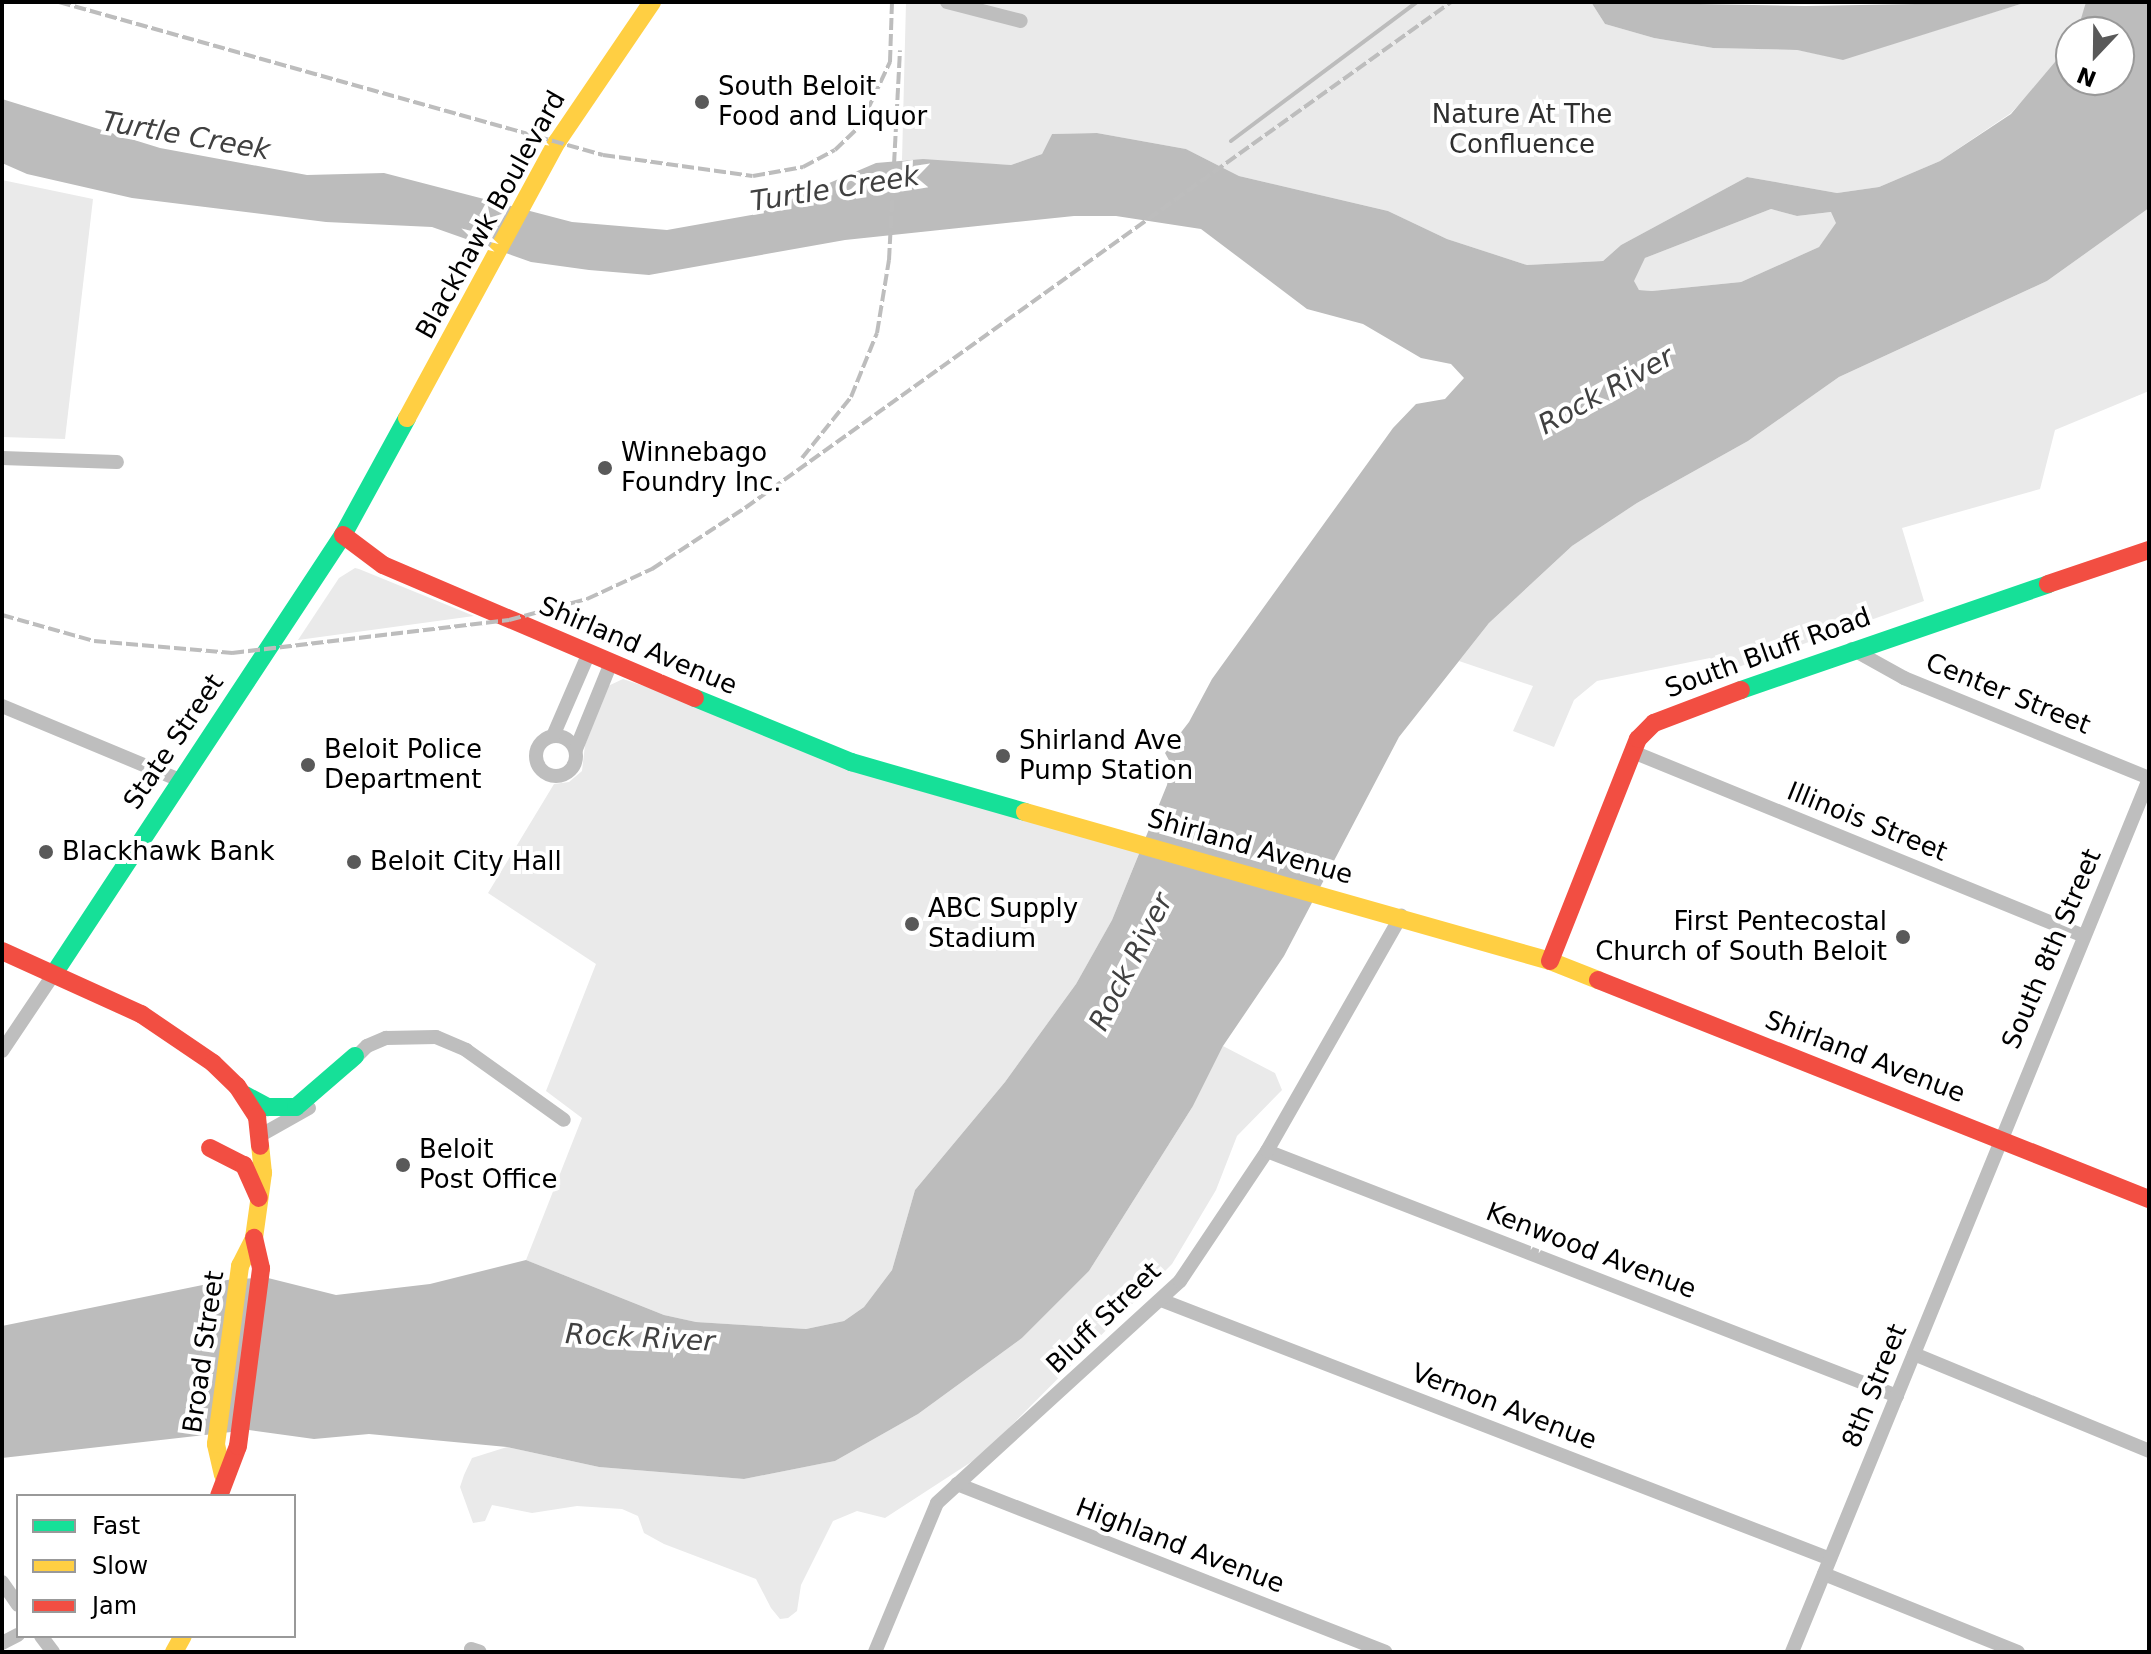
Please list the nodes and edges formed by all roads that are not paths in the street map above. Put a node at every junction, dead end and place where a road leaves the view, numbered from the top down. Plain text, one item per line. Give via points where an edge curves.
1 (652, 2) edge
2 (947, 2) edge
3 (1021, 21) dead end
4 (2, 458) edge
5 (387, 459) joint
6 (117, 462) dead end
7 (343, 535) junction
8 (2149, 550) edge
9 (1852, 649) junction
10 (589, 653) junction
11 (611, 663) junction
12 (2, 706) edge
13 (553, 736) junction
14 (576, 749) junction
15 (1633, 752) junction
16 (2149, 779) edge
17 (180, 780) junction
18 (1401, 916) junction
19 (2083, 936) junction
20 (2, 951) edge
21 (1550, 961) junction
22 (55, 972) junction
23 (2, 1051) edge
24 (361, 1051) junction
25 (243, 1093) junction
26 (564, 1120) dead end
27 (261, 1135) junction
28 (2000, 1138) junction
29 (210, 1148) dead end
30 (1267, 1151) junction
31 (2149, 1199) edge
32 (260, 1201) junction
33 (254, 1238) junction
34 (1161, 1300) junction
35 (1914, 1354) junction
36 (1897, 1396) junction
37 (2149, 1451) edge
38 (223, 1475) junction
39 (957, 1484) junction
40 (219, 1494) edge
41 (1830, 1559) junction
42 (1824, 1574) junction
43 (2, 1582) edge
44 (16, 1602) edge
45 (875, 1652) edge
46 (1385, 1652) edge
47 (1792, 1652) edge
48 (2018, 1652) edge

1 - 5 street, Blackhawk Boulevard via 577,109
2 - 3 street
4 - 6 street
5 - 7 street, State Street
7 - 10 street, Shirland Avenue via 383,565
7 - 17 street, State Street
8 - 9 street, South Bluff Road
9 - 15 street, South Bluff Road via 1654,723
9 - 16 street, Center Street via 1904,678
10 - 11 street, Shirland Avenue
10 - 13 street
11 - 14 street
11 - 18 street, Shirland Avenue via 856,764
12 - 17 street
13 - 14 street via 567,739
13 - 14 street via 541,742 536,754 548,775 561,776 572,769
15 - 19 street, Illinois Street
15 - 21 street, South Bluff Road
16 - 19 street, South 8th Street
17 - 22 street, State Street
18 - 21 street, Shirland Avenue
18 - 30 street, Bluff Street
19 - 28 street, South 8th Street
20 - 22 street, Broad Street
21 - 28 street, Shirland Avenue
22 - 23 street, State Street
22 - 25 street, Broad Street via 141,1014 213,1063
24 - 25 street via 296,1107 268,1107
24 - 26 street via 416,1034 436,1037 466,1050
24 - 27 street via 302,1114
25 - 27 street, Broad Street
27 - 32 street, Broad Street
28 - 31 street, Shirland Avenue
28 - 35 street, 8th Street
29 - 32 street via 244,1165
30 - 34 street, Bluff Street via 1180,1281
30 - 36 street, Kenwood Avenue
32 - 33 street, Broad Street
33 - 38 street, Broad Street via 240,1266 216,1444
33 - 38 street, Broad Street via 261,1268 238,1446
34 - 39 street, Bluff Street
34 - 41 street, Vernon Avenue
35 - 36 street, 8th Street
35 - 37 street
36 - 41 street, 8th Street
38 - 40 street
39 - 45 street, Bluff Street via 933,1511
39 - 46 street, Highland Avenue
41 - 42 street, 8th Street
42 - 47 street, 8th Street
42 - 48 street
43 - 44 street

